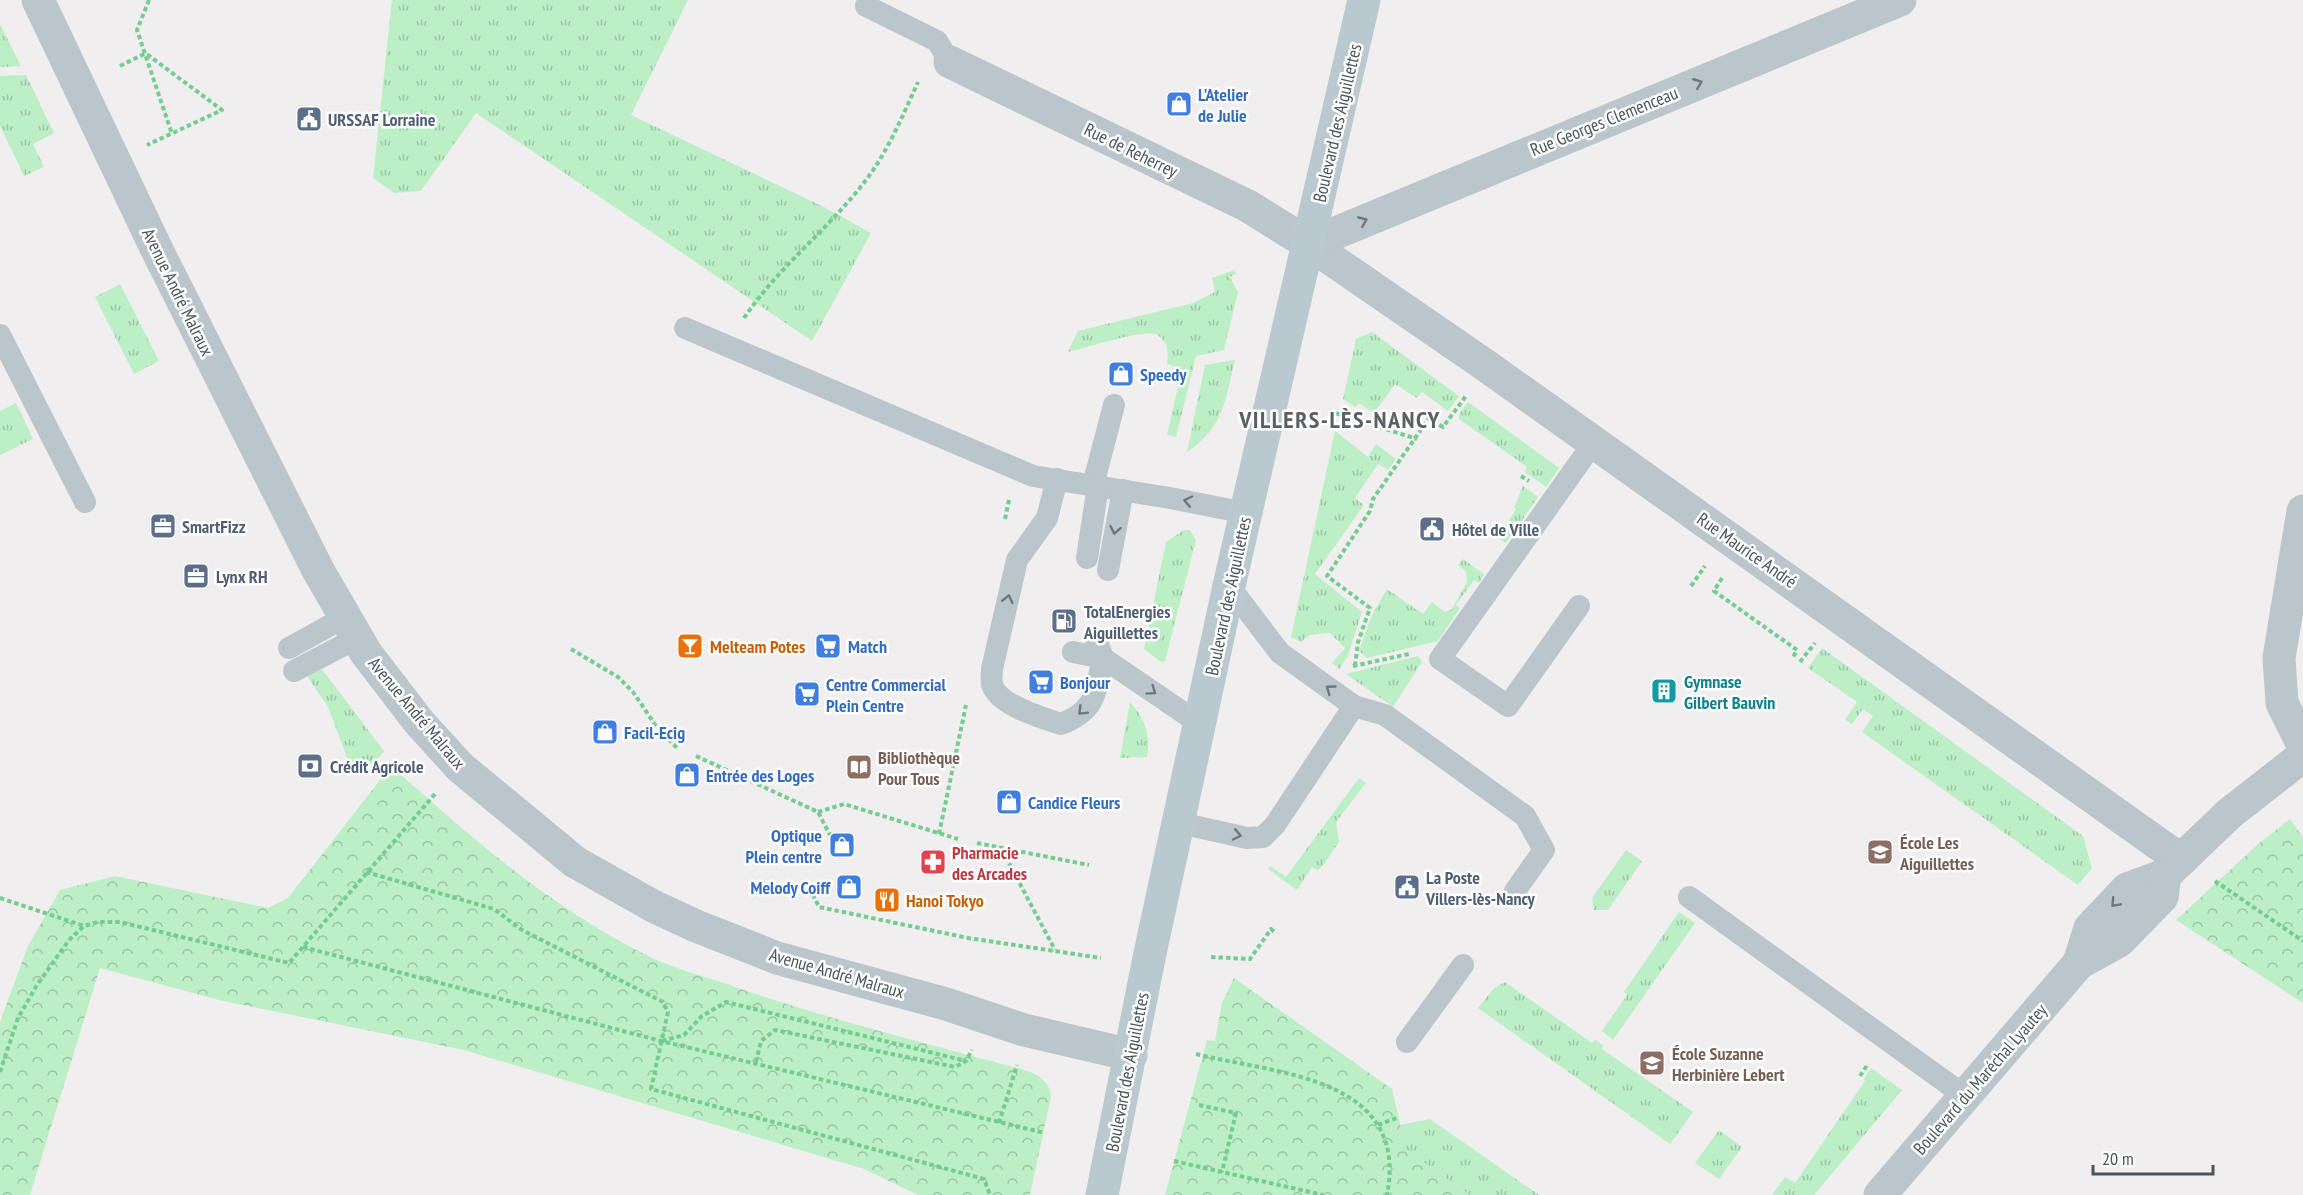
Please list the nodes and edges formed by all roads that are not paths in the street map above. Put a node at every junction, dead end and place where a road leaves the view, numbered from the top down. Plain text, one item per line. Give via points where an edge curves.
1 (38, 0) edge
2 (1364, 0) edge
3 (1900, 0) edge
4 (866, 6) dead end
5 (950, 62) joint
6 (1309, 244) junction
7 (685, 328) dead end
8 (0, 335) edge
9 (1114, 405) dead end
10 (1594, 442) junction
11 (1057, 479) junction
12 (1096, 485) junction
13 (1123, 490) junction
14 (85, 502) dead end
15 (2303, 511) edge
16 (1246, 513) junction
17 (1087, 558) dead end
18 (1108, 570) dead end
19 (1230, 586) junction
20 (1579, 606) dead end
21 (351, 628) junction
22 (289, 648) dead end
23 (1099, 649) junction
24 (1073, 652) dead end
25 (294, 671) dead end
26 (1354, 706) junction
27 (1200, 724) junction
28 (2303, 745) edge
29 (2303, 756) edge
30 (1180, 823) junction
31 (2184, 870) junction
32 (1515, 891) dead end
33 (1689, 897) dead end
34 (1462, 965) dead end
35 (1407, 1042) dead end
36 (1131, 1055) junction
37 (1965, 1096) junction
38 (1102, 1195) edge
39 (1880, 1195) edge

1 - 21 street, Avenue André Malraux via 233,403
2 - 6 main road, Boulevard des Aiguillettes
6 -> 3 street, Rue Georges Clemenceau
4 - 5 lane via 937,41
5 - 6 street, Rue de Reherrey via 1248,206
6 - 10 street, Rue Maurice André
6 - 16 main road, Boulevard des Aiguillettes
7 - 11 lane via 1033,476
8 - 14 lane
9 - 12 lane
10 - 20 lane via 1440,659 1508,705
10 - 31 street, Rue Maurice André
11 - 12 lane
23 -> 11 lane via 1094,698 1080,716 1061,724 1021,710 992,685 992,669 1017,560 1047,518
12 - 13 lane
12 - 17 lane
16 -> 13 lane
13 -> 18 lane
15 - 28 street via 2279,666 2282,703
16 - 19 main road, Boulevard des Aiguillettes
26 -> 19 lane via 1280,653
19 - 27 main road, Boulevard des Aiguillettes
21 - 22 lane
21 - 25 lane
21 - 36 street, Avenue André Malraux via 419,722 460,767 575,862 653,906 777,958 946,1004 1024,1030
23 - 24 lane
23 -> 27 lane
30 -> 26 lane via 1247,838 1263,837 1275,825
26 - 32 lane via 1385,715 1525,816 1544,850
27 - 30 main road, Boulevard des Aiguillettes
29 - 31 street, Boulevard du Maréchal Lyautey via 2230,813
30 - 36 main road, Boulevard des Aiguillettes
31 - 37 street, Boulevard du Maréchal Lyautey via 2119,941 2079,963
33 - 37 lane
34 - 35 lane
36 - 38 main road, Boulevard des Aiguillettes
37 - 39 street, Boulevard du Maréchal Lyautey

